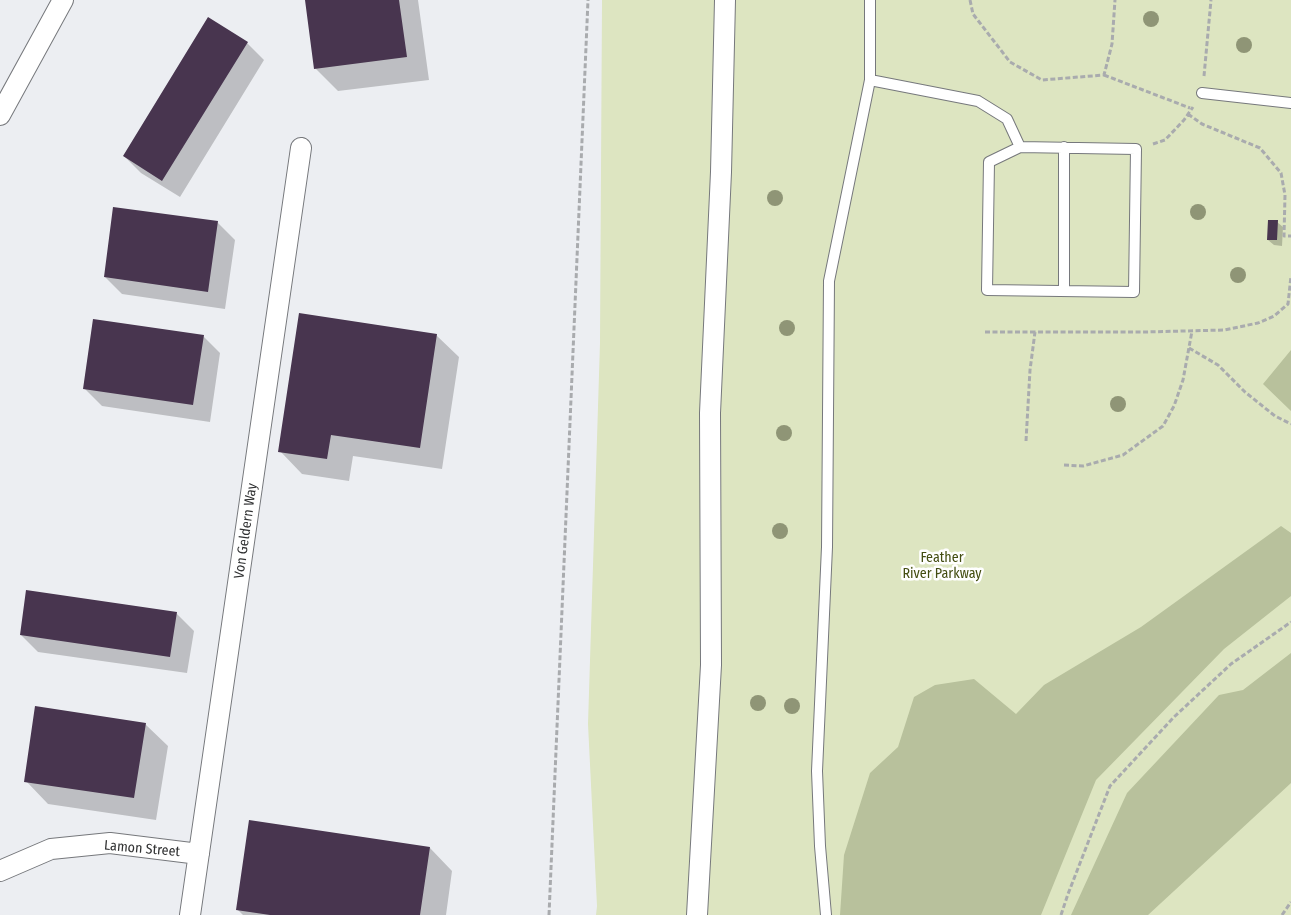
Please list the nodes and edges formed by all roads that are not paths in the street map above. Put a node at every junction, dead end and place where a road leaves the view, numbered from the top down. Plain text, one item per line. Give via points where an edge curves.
1 (63, 0) edge
2 (725, 0) edge
3 (870, 0) edge
4 (870, 80) junction
5 (1202, 93) road end
6 (1291, 103) edge
7 (0, 116) edge
8 (1020, 147) junction
9 (302, 148) dead end
10 (1064, 148) junction
11 (1064, 291) junction
12 (199, 854) junction
13 (0, 871) edge
14 (190, 915) edge
15 (697, 915) edge
16 (826, 915) edge

1 - 7 street
2 - 15 street via 710,413 711,665
3 - 4 lane
4 - 8 lane via 978,101 1007,119
4 - 16 lane via 829,281 827,547 817,771
5 - 6 lane
8 - 10 lane
8 - 11 lane via 989,162 987,290
9 - 12 street, Von Geldern Way
10 - 11 lane
10 - 11 lane via 1136,149 1134,292
12 - 13 street, Lamon Street via 110,843 51,848
12 - 14 street, Von Geldern Way

